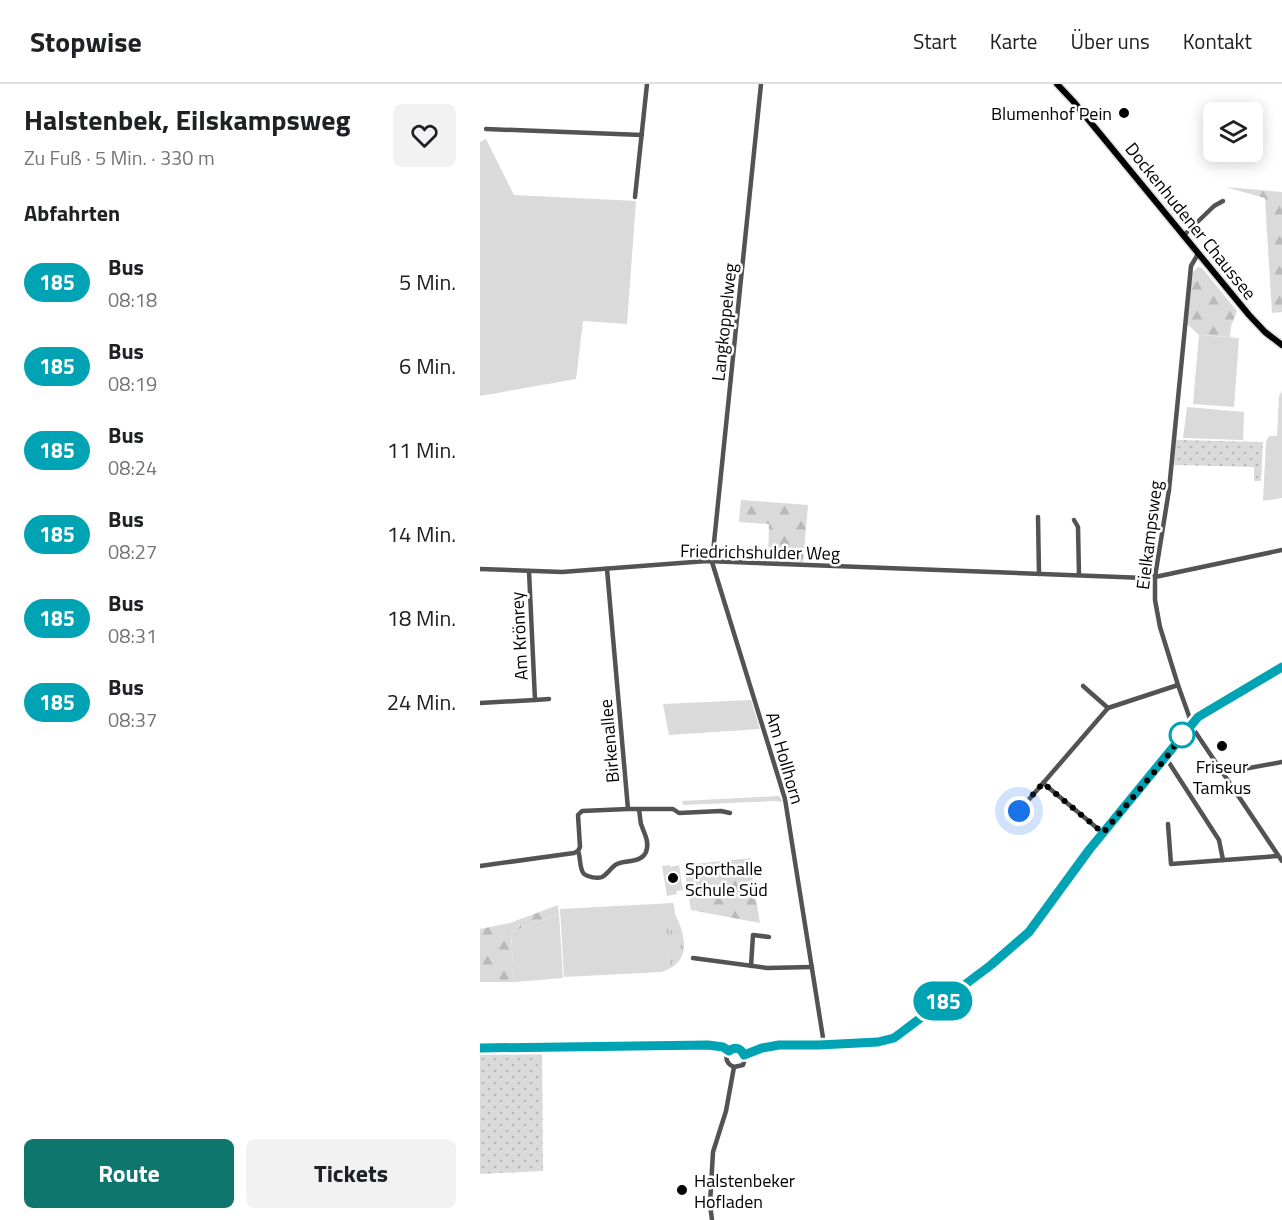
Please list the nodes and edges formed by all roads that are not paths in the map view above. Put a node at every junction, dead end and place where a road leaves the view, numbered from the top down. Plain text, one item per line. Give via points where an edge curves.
1 (648, 84) edge
2 (761, 84) edge
3 (1057, 84) edge
4 (486, 129) dead end
5 (642, 135) junction
6 (635, 197) dead end
7 (1223, 201) dead end
8 (1183, 236) junction
9 (1198, 254) junction
10 (1282, 345) edge
11 (1038, 517) dead end
12 (1074, 520) dead end
13 (1282, 550) edge
14 (712, 562) junction
15 (607, 568) junction
16 (480, 569) edge
17 (529, 571) junction
18 (1039, 574) junction
19 (1079, 575) junction
20 (1155, 577) junction
21 (1282, 668) edge
22 (1178, 685) junction
23 (1083, 686) dead end
24 (549, 699) dead end
25 (535, 700) junction
26 (480, 704) edge
27 (1108, 708) junction
28 (1191, 723) junction
29 (1166, 758) junction
30 (1282, 762) edge
31 (1222, 773) junction
32 (1043, 783) junction
33 (628, 809) junction
34 (639, 810) junction
35 (1019, 811) dead end
36 (730, 813) dead end
37 (1167, 824) dead end
38 (1103, 833) junction
39 (579, 851) junction
40 (1278, 856) junction
41 (1223, 860) junction
42 (1282, 861) edge
43 (480, 867) edge
44 (769, 937) dead end
45 (693, 958) dead end
46 (751, 966) junction
47 (812, 967) junction
48 (824, 1044) junction
49 (480, 1048) edge
50 (729, 1051) junction
51 (744, 1055) junction
52 (734, 1067) junction
53 (712, 1220) edge

1 - 5 street
2 - 14 street, Langkoppelweg
3 - 8 main road, Dockenhudener Chaussee
4 - 5 street
5 - 6 street
7 - 8 street
8 - 9 main road, Dockenhudener Chaussee
9 - 10 main road, Dockenhudener Chaussee via 1257,324
9 - 20 street, Eielkampsweg via 1191,266 1169,490
11 - 18 street
12 - 19 street via 1078,527
13 - 20 street, Friedrichshulder Weg
14 - 15 street, Friedrichshulder Weg
14 - 18 street, Friedrichshulder Weg
14 - 47 street, Am Hollhorn via 785,799
15 - 17 street, Friedrichshulder Weg
15 - 33 street, Birkenallee
16 - 17 street, Friedrichshulder Weg
17 - 25 street, Am Krönrey
18 - 19 street, Friedrichshulder Weg
19 - 20 street, Friedrichshulder Weg
20 - 22 street, Eielkampsweg via 1160,627
21 - 28 street
22 - 27 street
22 - 28 street, Eielkampsweg
23 - 27 street
24 - 25 street, Am Krönrey
25 - 26 street, Am Krönrey
27 - 32 street
28 - 29 street
28 - 31 street, Eielkampsweg
29 - 38 street
29 - 41 street via 1219,840
30 - 31 street
31 - 40 street, Eielkampsweg
32 - 35 street
32 - 38 street
33 - 34 street
33 - 39 street via 578,815
34 - 36 street
34 - 39 street via 647,839 646,851 639,859 616,865 602,877 594,878 582,870
37 - 41 street via 1171,864
38 - 48 street via 1029,932 941,1003 890,1039
39 - 43 street
40 - 41 street
40 - 42 street, Eielkampsweg
44 - 46 street via 753,935
45 - 46 street
46 - 47 street
47 - 48 street, Am Hollhorn
48 - 51 street via 774,1045
49 - 50 street via 708,1045
50 - 51 street via 738,1048
50 - 52 street via 726,1060
51 - 52 street via 743,1065
52 - 53 street via 713,1152

